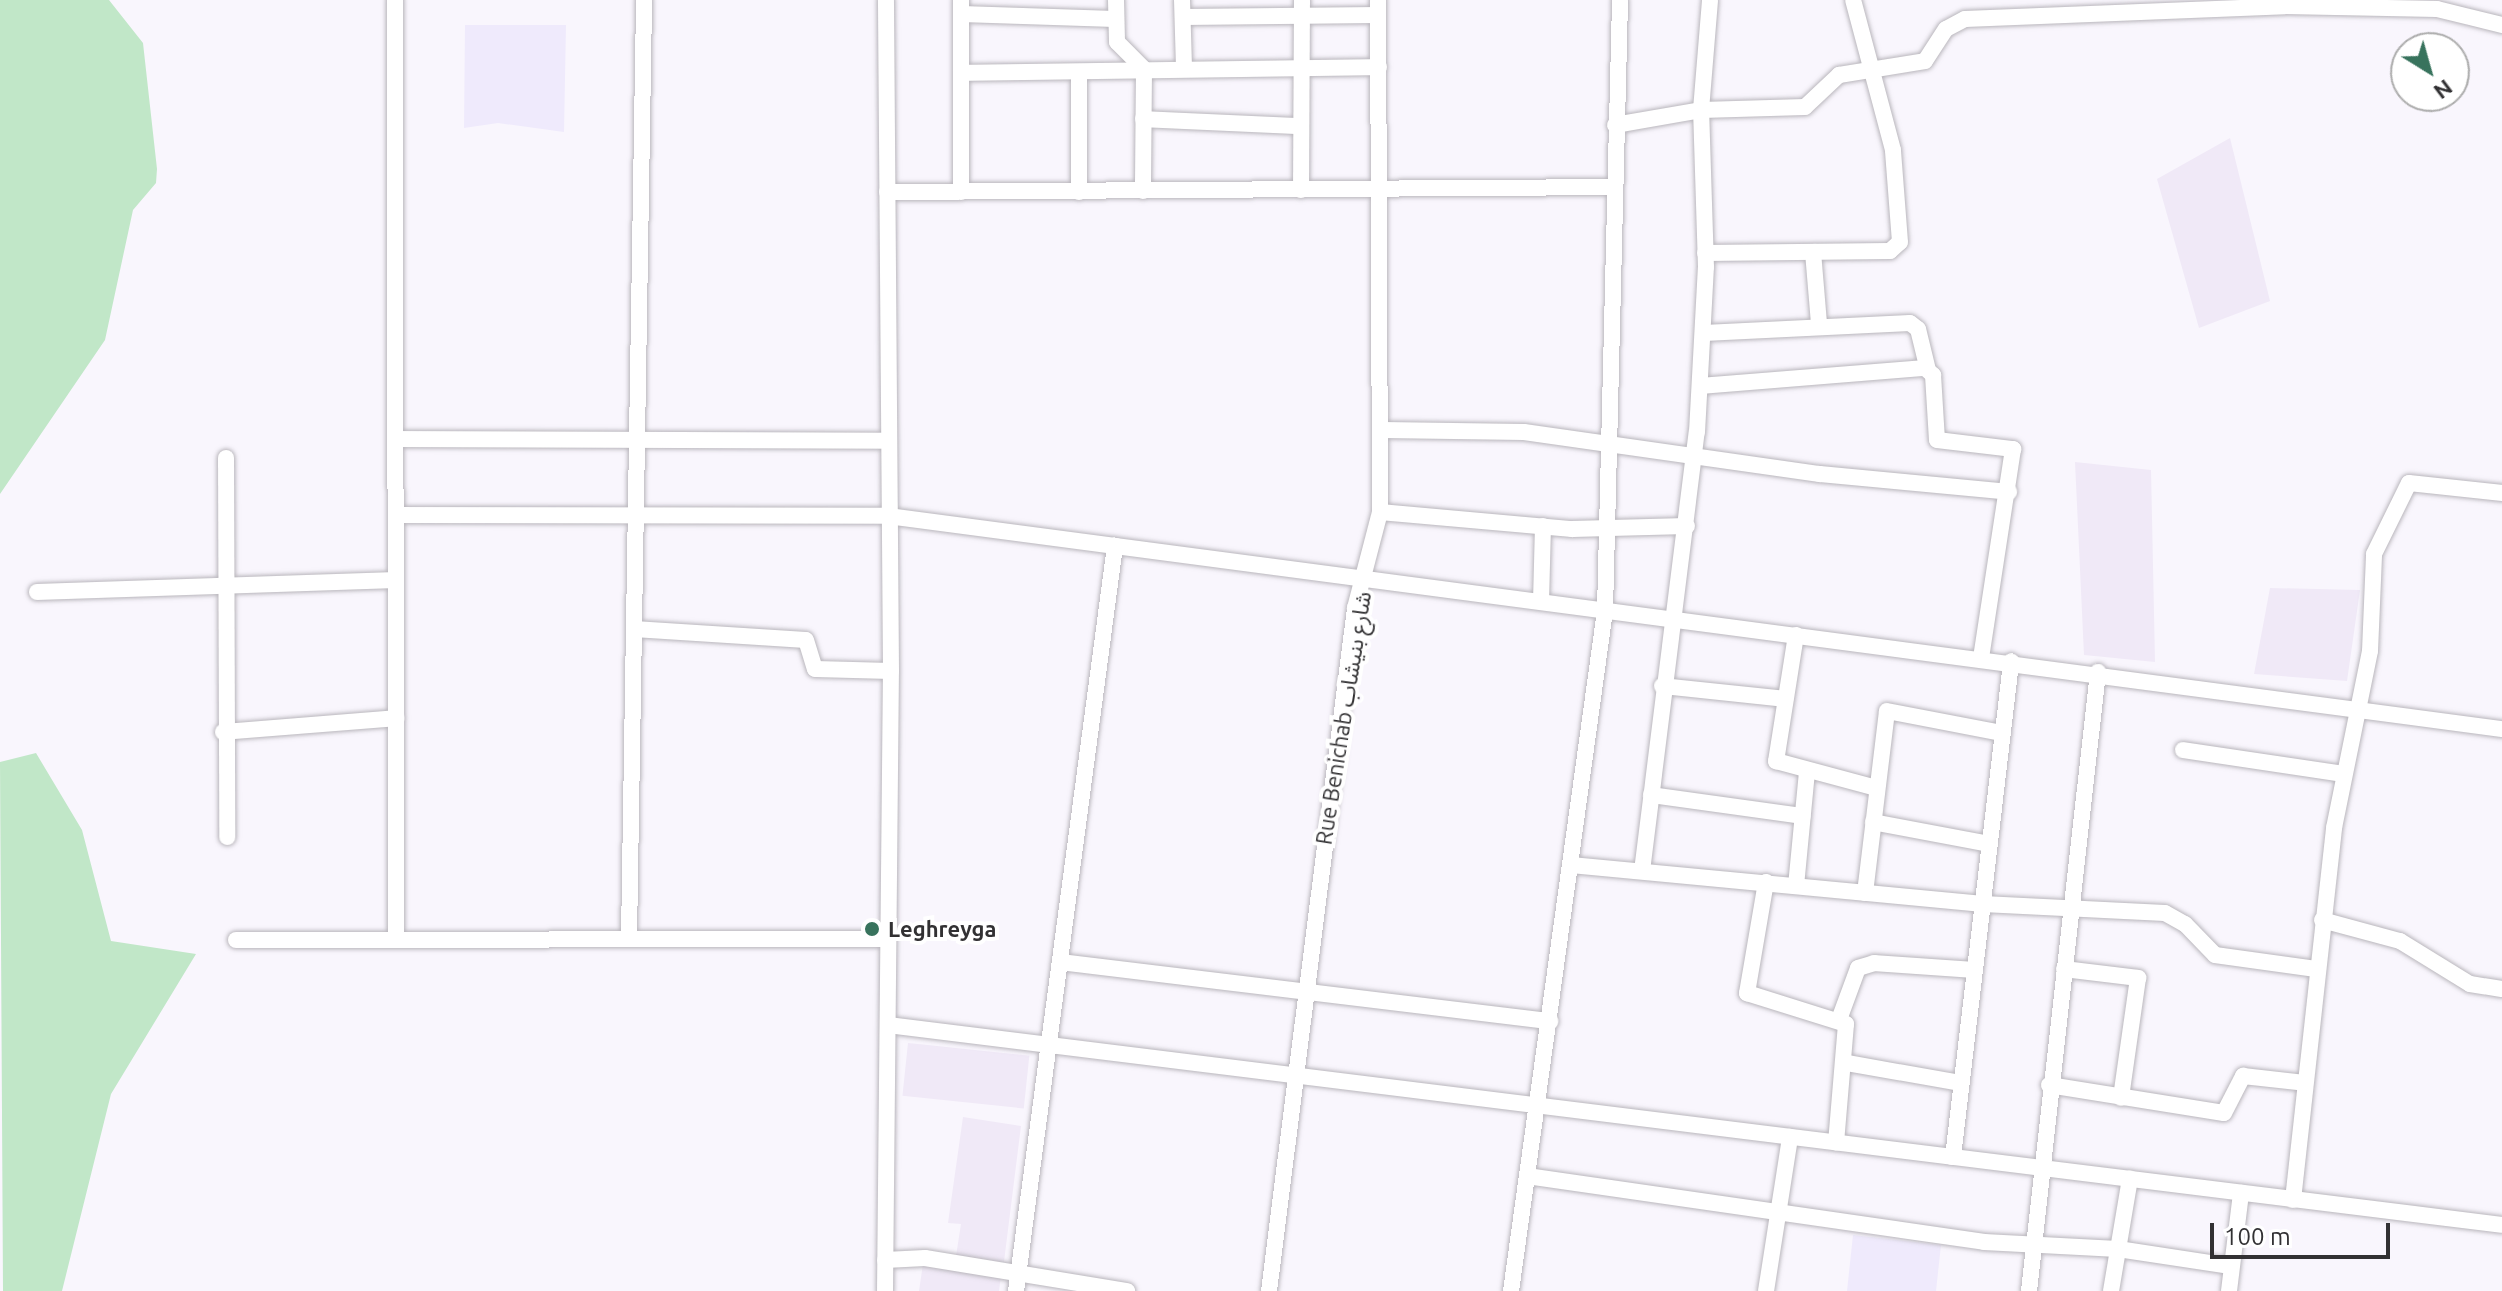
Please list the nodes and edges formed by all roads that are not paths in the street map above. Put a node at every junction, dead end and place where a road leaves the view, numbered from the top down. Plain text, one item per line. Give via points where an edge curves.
1 (395, 0) edge
2 (644, 0) edge
3 (886, 0) edge
4 (1116, 0) edge
5 (1620, 0) edge
6 (1710, 0) edge
7 (1853, 0) edge
8 (961, 7) edge
9 (1304, 7) edge
10 (1378, 7) edge
11 (1182, 9) edge
12 (1115, 19) junction
13 (2502, 25) edge
14 (1379, 67) junction
15 (1184, 68) junction
16 (1303, 68) junction
17 (1144, 69) junction
18 (1871, 71) junction
19 (961, 73) junction
20 (1079, 73) junction
21 (1701, 110) junction
22 (1143, 119) junction
23 (1615, 125) junction
24 (1299, 126) junction
25 (1614, 187) junction
26 (1382, 189) junction
27 (1301, 190) junction
28 (1143, 191) junction
29 (887, 192) junction
30 (961, 192) junction
31 (1079, 192) junction
32 (1813, 252) junction
33 (1705, 253) junction
34 (1819, 323) junction
35 (1704, 333) junction
36 (1928, 370) junction
37 (1700, 386) junction
38 (1383, 430) junction
39 (396, 439) junction
40 (636, 439) junction
41 (887, 441) junction
42 (1608, 444) junction
43 (1694, 457) junction
44 (226, 458) dead end
45 (2009, 492) junction
46 (2502, 493) edge
47 (1380, 512) junction
48 (396, 515) junction
49 (635, 516) junction
50 (888, 516) junction
51 (1543, 526) junction
52 (1687, 526) junction
53 (1605, 527) junction
54 (1115, 546) junction
55 (1365, 577) junction
56 (396, 580) junction
57 (225, 589) junction
58 (37, 592) dead end
59 (1541, 602) junction
60 (1605, 611) junction
61 (1671, 619) junction
62 (634, 629) junction
63 (1796, 635) junction
64 (1981, 658) junction
65 (2011, 661) junction
66 (891, 671) junction
67 (2098, 672) junction
68 (1662, 686) junction
69 (1785, 699) junction
70 (2355, 711) junction
71 (396, 718) junction
72 (2502, 729) edge
73 (223, 732) junction
74 (2001, 733) junction
75 (2183, 750) dead end
76 (1807, 772) junction
77 (2344, 774) junction
78 (1876, 788) junction
79 (1651, 795) junction
80 (1803, 816) junction
81 (1873, 822) junction
82 (227, 837) dead end
83 (1989, 844) junction
84 (1571, 865) junction
85 (1642, 871) junction
86 (1766, 882) junction
87 (1796, 886) junction
88 (1865, 893) junction
89 (1983, 904) junction
90 (2073, 905) junction
91 (2322, 920) junction
92 (396, 938) junction
93 (629, 938) junction
94 (887, 939) junction
95 (236, 940) dead end
96 (1060, 962) junction
97 (2064, 969) junction
98 (2316, 969) junction
99 (1974, 970) junction
100 (2502, 989) edge
101 (1304, 992) junction
102 (1840, 1017) junction
103 (1550, 1021) junction
104 (888, 1025) junction
105 (1049, 1045) junction
106 (1847, 1063) junction
107 (1294, 1075) junction
108 (1961, 1083) junction
109 (2305, 1083) junction
110 (2049, 1085) junction
111 (2121, 1098) junction
112 (1539, 1106) junction
113 (1790, 1137) junction
114 (1836, 1143) junction
115 (1953, 1157) junction
116 (2038, 1168) junction
117 (1527, 1176) junction
118 (2130, 1179) junction
119 (2241, 1193) junction
120 (2293, 1200) junction
121 (1777, 1213) junction
122 (2502, 1225) edge
123 (2033, 1244) junction
124 (2118, 1249) junction
125 (885, 1260) junction
126 (2231, 1266) junction
127 (1018, 1272) junction
128 (885, 1291) edge
129 (1016, 1291) edge
130 (1127, 1291) edge
131 (1269, 1291) edge
132 (1511, 1291) edge
133 (1766, 1291) edge
134 (2029, 1291) edge
135 (2111, 1291) edge
136 (2229, 1291) edge

1 - 39 street
2 - 40 street
3 - 29 street
4 - 12 street
5 - 23 street
6 - 21 street
7 - 18 street
8 - 12 street
8 - 19 street
9 - 10 street
9 - 11 street
9 - 16 street
10 - 14 street, Rue Benichab شارع بنيشاب
11 - 15 street
12 - 17 street via 1117,42
13 - 18 street via 2437,9 2285,6 1965,19 1946,29 1925,61
14 - 16 street
14 - 26 street, Rue Benichab شارع بنيشاب
15 - 16 street
15 - 17 street
16 - 24 street
17 - 20 street
17 - 22 street
18 - 21 street via 1839,75 1805,107
18 - 32 street via 1893,150 1900,242 1890,251
19 - 20 street
19 - 30 street
20 - 31 street
21 - 23 street
21 - 33 street
22 - 24 street
22 - 28 street
23 - 25 street
24 - 27 street
25 - 26 street
25 - 42 street
26 - 27 street
26 - 38 street, Rue Benichab شارع بنيشاب
27 - 28 street
28 - 31 street
29 - 30 street
29 - 41 street
30 - 31 street
32 - 33 street
32 - 34 street
33 - 35 street
34 - 35 street
34 - 36 street via 1915,325
35 - 37 street
36 - 37 street via 1823,372
36 - 45 street via 1937,440 2011,448
37 - 43 street
38 - 42 street via 1524,432
38 - 47 street, Rue Benichab شارع بنيشاب
39 - 40 street
39 - 48 street
40 - 41 street
40 - 49 street
41 - 50 street
42 - 43 street
42 - 53 street
43 - 45 street
43 - 52 street
44 - 57 street
45 - 64 street
46 - 70 street via 2415,480 2404,487 2374,554 2370,651
47 - 51 street
47 - 55 street, Rue Benichab شارع بنيشاب
48 - 49 street
48 - 56 street
49 - 50 street
49 - 62 street
50 - 54 street
50 - 66 street
51 - 53 street
51 - 59 street
52 - 53 street
52 - 61 street
53 - 60 street
54 - 55 street
54 - 96 street
55 - 59 street
55 - 101 street, Rue Benichab شارع بنيشاب via 1355,608
56 - 57 street
56 - 71 street
57 - 58 street
57 - 73 street
59 - 60 street
60 - 61 street
60 - 84 street
61 - 63 street
61 - 68 street
62 - 66 street via 806,640 815,669
62 - 93 street
63 - 64 street
63 - 69 street
64 - 65 street
65 - 67 street
65 - 74 street
66 - 94 street
67 - 70 street
67 - 90 street
68 - 69 street
68 - 79 street
69 - 76 street via 1776,761
70 - 72 street
70 - 77 street
71 - 73 street
71 - 92 street
73 - 82 street
74 - 78 street via 1887,711
74 - 83 street
75 - 77 street
76 - 78 street
76 - 80 street
77 - 91 street
78 - 81 street
79 - 80 street
79 - 85 street
80 - 87 street
81 - 83 street
81 - 88 street
83 - 89 street
84 - 85 street
84 - 103 street
85 - 86 street
86 - 87 street
86 - 102 street via 1747,993
87 - 88 street
88 - 89 street
89 - 90 street
89 - 99 street
90 - 97 street
90 - 98 street via 2165,913 2215,955
91 - 98 street
91 - 100 street via 2400,941 2470,984
92 - 93 street
92 - 95 street
93 - 94 street
94 - 104 street
96 - 101 street
96 - 105 street
97 - 110 street
97 - 111 street via 2138,978
98 - 109 street
99 - 102 street via 1874,963 1858,968
99 - 108 street
101 - 103 street
101 - 107 street, Rue Benichab شارع بنيشاب
102 - 106 street via 1848,1028
103 - 112 street
104 - 105 street
104 - 125 street
105 - 107 street
105 - 127 street
106 - 108 street
106 - 114 street
107 - 112 street
107 - 131 street, Rue Benichab شارع بنيشاب
108 - 115 street
109 - 111 street via 2243,1076 2224,1113
109 - 120 street
110 - 111 street
110 - 116 street
112 - 113 street
112 - 117 street
113 - 114 street
113 - 121 street
114 - 115 street
115 - 116 street
116 - 118 street
116 - 123 street
117 - 121 street
117 - 132 street
118 - 119 street
118 - 124 street
119 - 120 street
119 - 126 street
120 - 122 street
121 - 123 street
121 - 133 street
123 - 124 street
123 - 134 street
124 - 126 street
124 - 135 street
125 - 127 street via 925,1258
125 - 128 street
126 - 136 street
127 - 129 street
127 - 130 street

